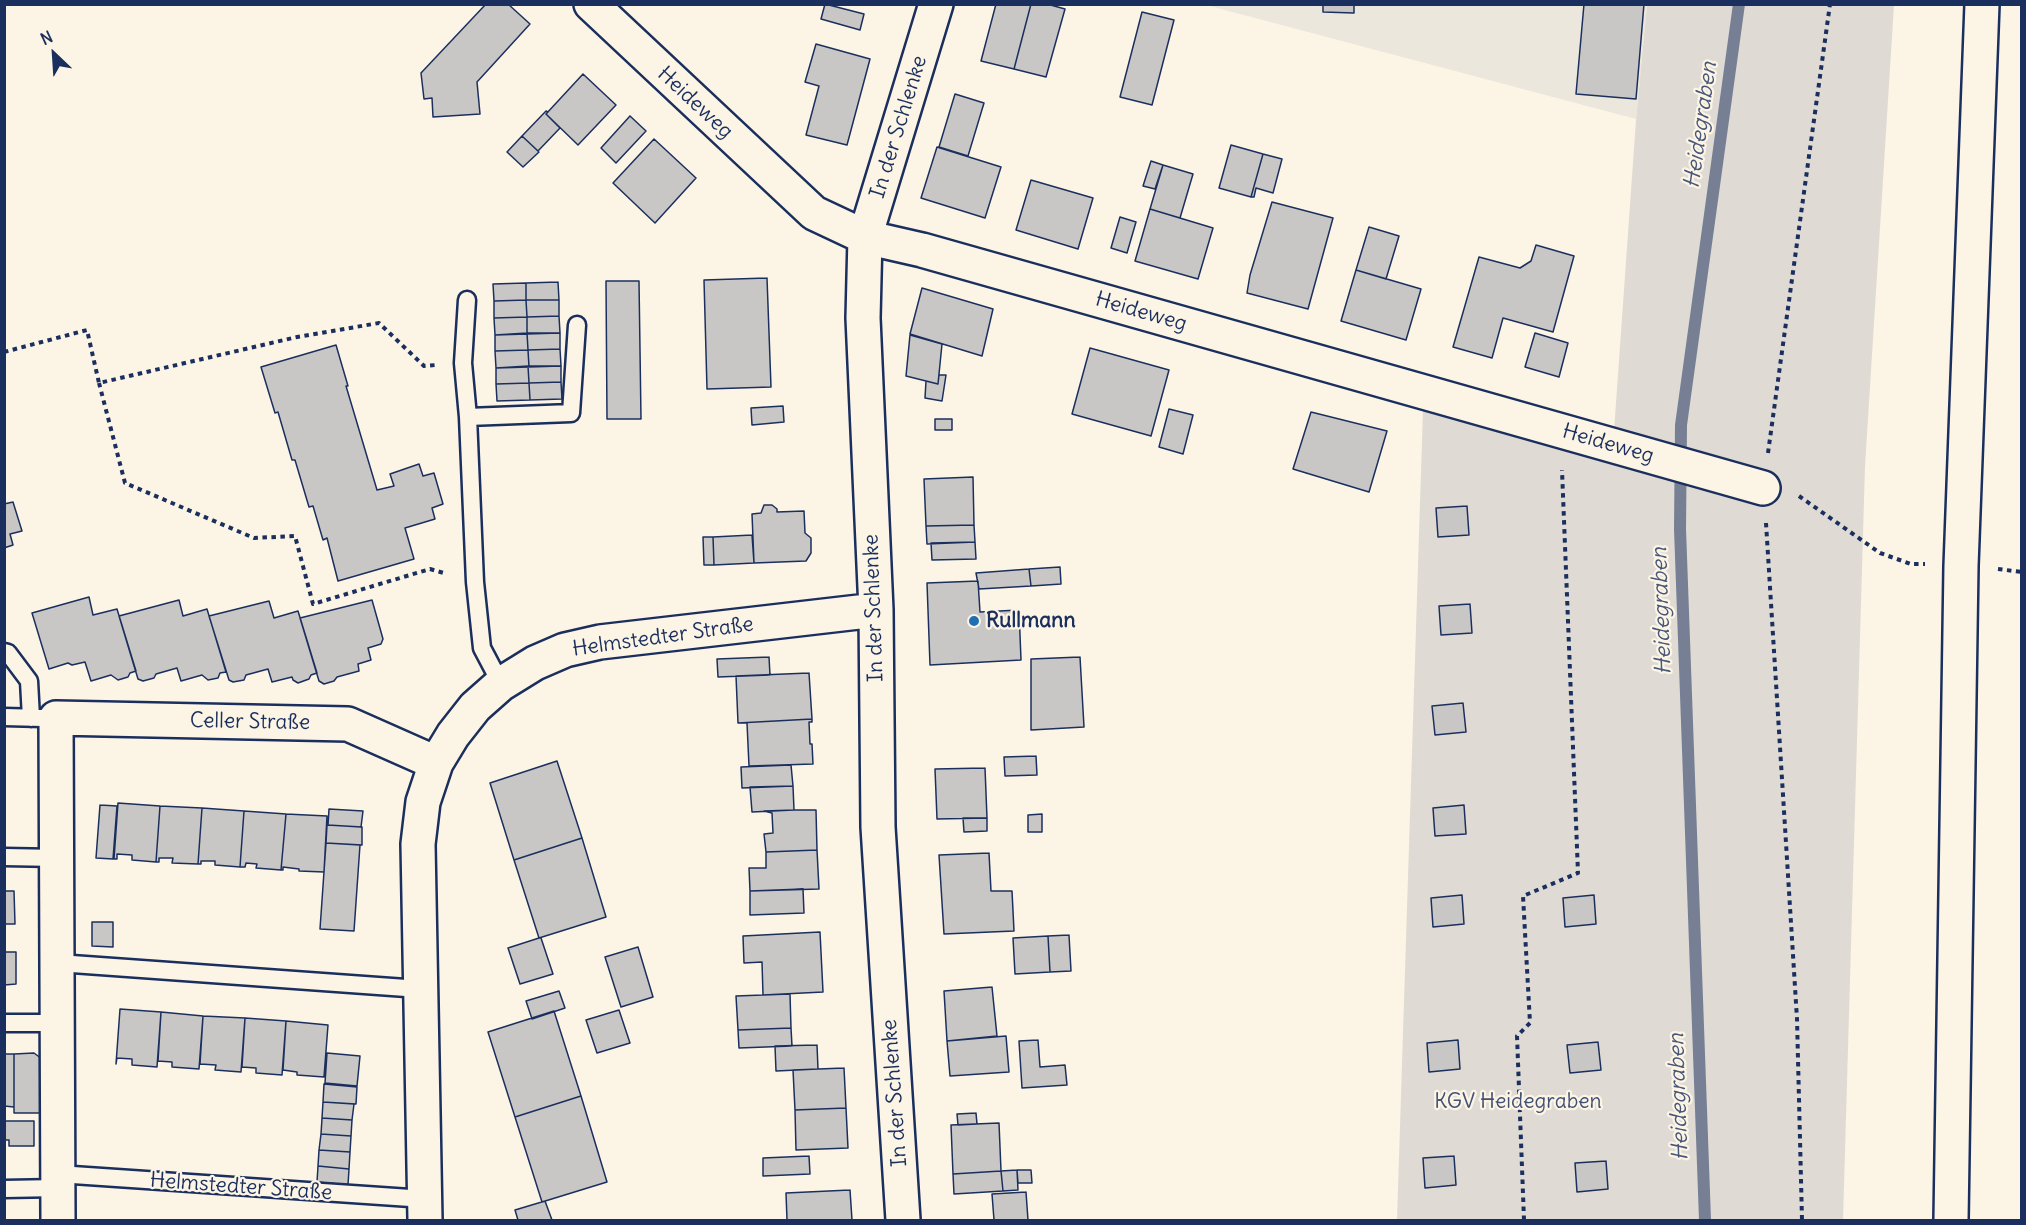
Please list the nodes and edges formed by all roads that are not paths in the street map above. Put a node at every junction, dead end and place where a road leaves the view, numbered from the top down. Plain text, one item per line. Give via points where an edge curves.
1 (591, 4) edge
2 (936, 4) edge
3 (1982, 4) edge
4 (866, 237) junction
5 (467, 300) dead end
6 (577, 325) dead end
7 (468, 417) junction
8 (1763, 488) road end
9 (876, 610) junction
10 (4, 652) edge
11 (501, 684) junction
12 (4, 717) edge
13 (44, 718) junction
14 (436, 763) junction
15 (4, 857) edge
16 (58, 858) junction
17 (58, 963) junction
18 (420, 989) junction
19 (4, 1023) edge
20 (57, 1023) junction
21 (58, 1181) junction
22 (4, 1189) edge
23 (425, 1210) edge
24 (58, 1221) edge
25 (903, 1221) edge
26 (1951, 1221) edge

1 - 4 street, Heideweg via 814,213
2 - 4 street, In der Schlenke
3 - 26 street via 1961,566
4 - 8 street, Heideweg
4 - 9 street, In der Schlenke via 863,318
5 - 7 lane via 463,363
6 - 7 lane via 572,413
7 - 11 lane via 482,648
9 - 11 street, Helmstedter Straße via 600,642 555,654
9 - 25 street, In der Schlenke via 878,827
10 - 13 lane via 8,652 29,681
11 - 14 street, Helmstedter Straße via 475,707
12 - 13 lane, Celler Straße
13 - 14 street, Celler Straße via 348,724
13 - 16 street
14 - 18 street, Helmstedter Straße via 423,802 418,844
15 - 16 lane
16 - 17 street
17 - 18 lane
17 - 20 street
18 - 23 street, Helmstedter Straße
19 - 20 lane
20 - 21 street
21 - 22 lane
21 - 23 lane, Helmstedter Straße
21 - 24 street

